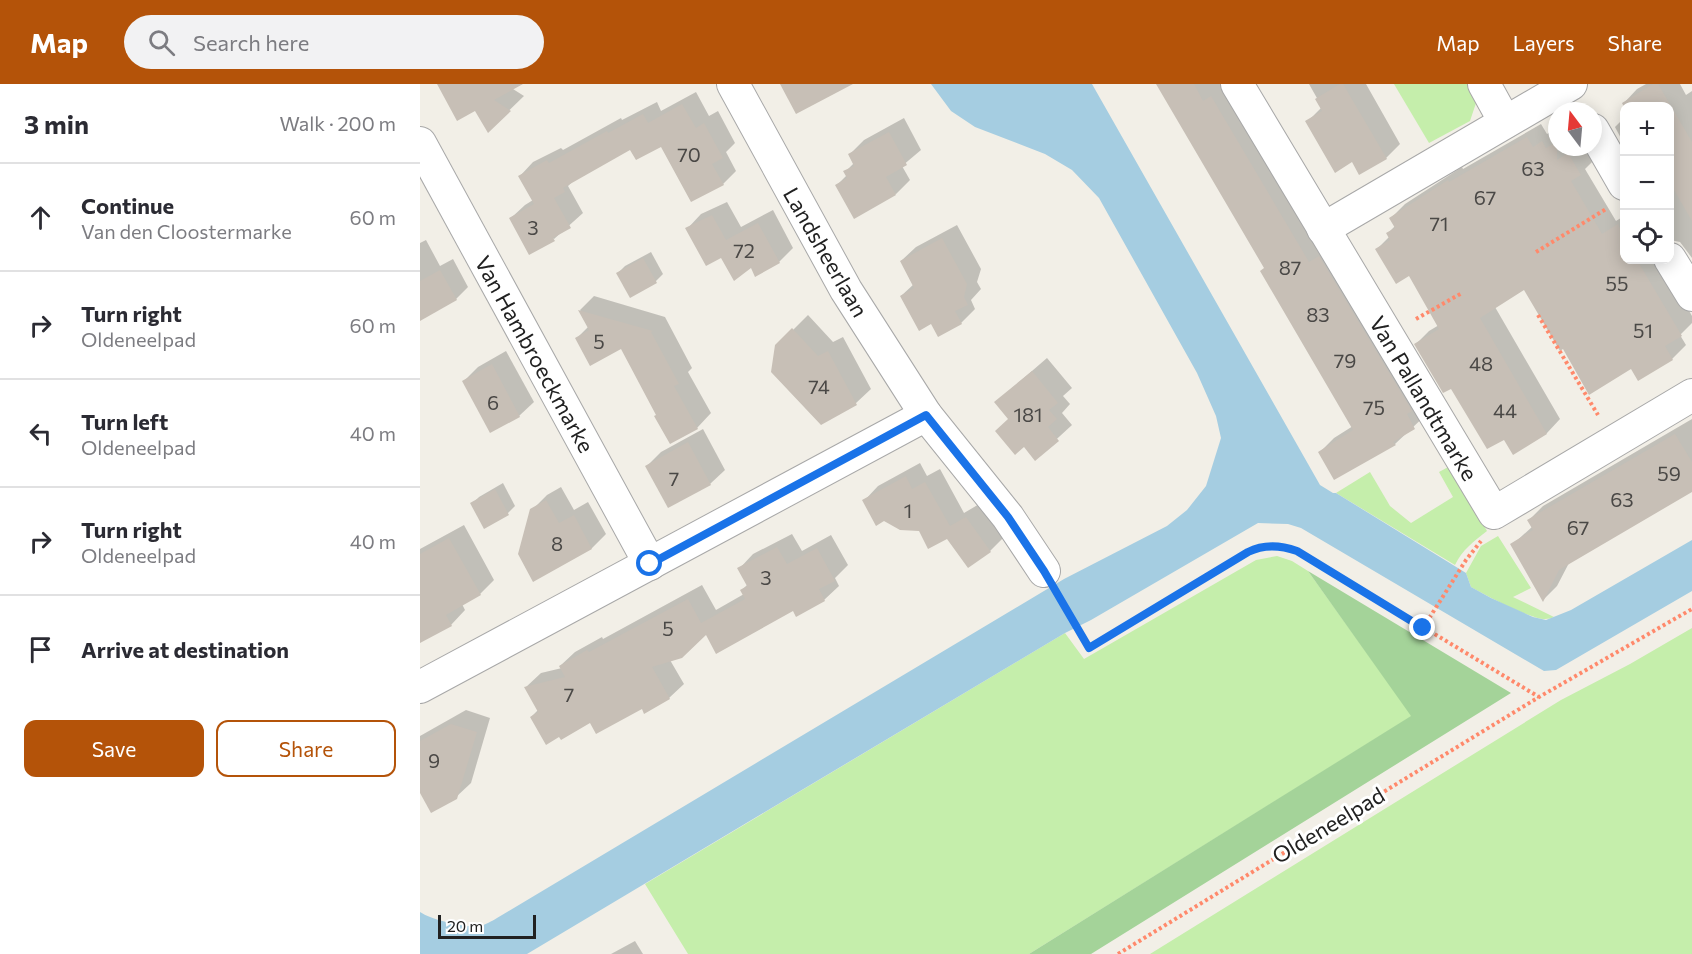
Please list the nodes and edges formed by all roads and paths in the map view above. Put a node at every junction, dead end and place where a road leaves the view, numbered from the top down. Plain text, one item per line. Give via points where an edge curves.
1 (734, 84) edge
2 (1237, 84) edge
3 (1484, 84) edge
4 (1573, 94) edge
5 (1506, 122) junction
6 (420, 143) edge
7 (1602, 151) edge
8 (1620, 194) edge
9 (1323, 229) junction
10 (1536, 252) dead end
11 (1673, 264) edge
12 (1462, 293) dead end
13 (1692, 296) edge
14 (1538, 315) dead end
15 (1387, 336) junction
16 (1692, 395) edge
17 (926, 415) junction
18 (1614, 442) junction
19 (1466, 560) dead end
20 (650, 564) junction
21 (1044, 571) joint
22 (1692, 609) edge
23 (1423, 628) junction
24 (420, 687) edge
25 (1539, 697) junction
26 (1118, 954) edge

1 - 17 street, Landsheerlaan via 846,290
2 - 9 street, Van Pallandtmarke
3 - 5 street
4 - 5 street
5 - 9 street
6 - 20 street, Van Hambroeckmarke
7 - 8 street
8 - 10 path
9 - 15 street, Van Pallandtmarke
11 - 13 street
12 - 15 path
14 - 18 path
15 - 18 street, Van Pallandtmarke via 1494,513
16 - 18 street, Van Pallandtmarke
17 - 20 street
17 - 21 street via 1008,517
19 - 23 path
20 - 24 street
21 - 23 path via 1089,648 1248,552 1272,546 1297,551
22 - 25 path, Oldeneelpad
23 - 25 path
25 - 26 path, Oldeneelpad

